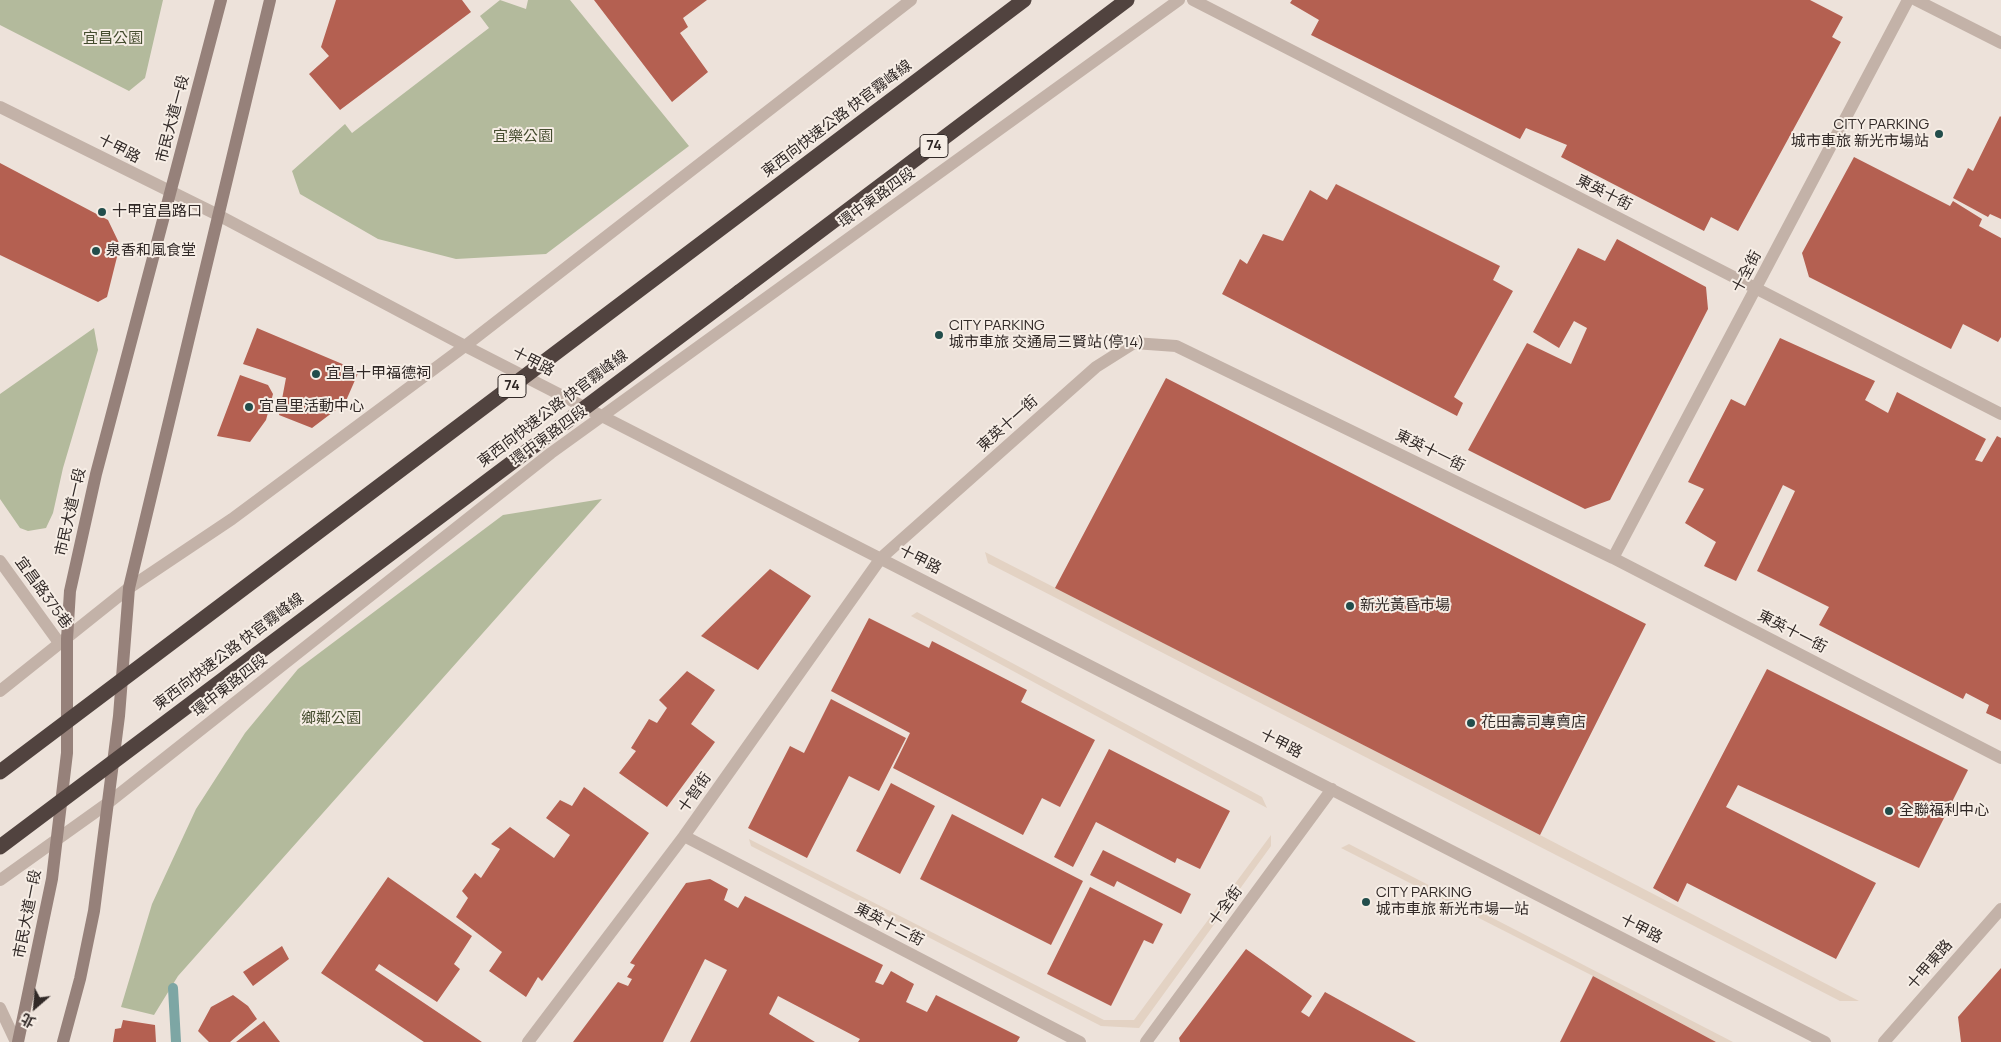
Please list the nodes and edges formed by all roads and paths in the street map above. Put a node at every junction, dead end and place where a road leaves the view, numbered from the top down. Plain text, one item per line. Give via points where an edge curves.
1 (221, 0) edge
2 (270, 0) edge
3 (911, 0) edge
4 (1024, 0) edge
5 (1127, 0) edge
6 (1179, 0) edge
7 (1193, 0) edge
8 (1908, 0) edge
9 (1916, 0) edge
10 (2001, 43) edge
11 (0, 107) edge
12 (170, 192) junction
13 (218, 215) junction
14 (1756, 289) junction
15 (465, 346) junction
16 (2001, 414) edge
17 (604, 416) junction
18 (881, 558) junction
19 (1613, 558) junction
20 (0, 561) edge
21 (129, 588) junction
22 (64, 642) junction
23 (0, 691) edge
24 (2001, 758) edge
25 (0, 772) edge
26 (1332, 789) junction
27 (108, 803) junction
28 (684, 836) junction
29 (57, 839) junction
30 (0, 847) edge
31 (0, 880) edge
32 (2001, 909) edge
33 (0, 1008) edge
34 (17, 1042) edge
35 (63, 1042) edge
36 (528, 1042) edge
37 (1080, 1042) edge
38 (1146, 1042) edge
39 (1826, 1042) edge
40 (1884, 1042) edge

1 - 12 street, 市民大道一段
2 - 13 street
3 - 15 street
4 - 25 highway, 東西向快速公路 快官霧峰線 / 74, bridge
5 - 30 highway, 東西向快速公路 快官霧峰線 / 74, bridge
6 - 17 street, 環中東路四段
7 - 14 street, 東英十街
8 - 14 street, 十全街
9 - 10 street
11 - 12 street, 十甲路
12 - 13 street, 十甲路
12 - 22 street, 市民大道一段 via 90,502 70,591
13 - 15 street, 十甲路
13 - 21 street
14 - 16 street, 東英十街
14 - 19 street, 十全街
15 - 17 street, 十甲路
15 - 21 street via 232,519
17 - 18 street, 十甲路
17 - 27 street, 環中東路四段 via 543,460
18 - 19 street, 東英十一街 via 1096,367 1134,343 1176,346
18 - 26 street, 十甲路
18 - 28 street, 十智街
19 - 24 street, 東英十一街
20 - 22 street, 宜昌路375巷
21 - 22 street
21 - 27 street
22 - 23 street
22 - 29 street, 市民大道一段 via 67,753
26 - 38 street, 十全街
26 - 39 street, 十甲路
27 - 29 street, 環中東路四段
27 - 35 street via 94,911
28 - 36 street, 十智街
28 - 37 street, 東英十二街
29 - 31 street, 環中東路四段
29 - 34 street, 市民大道一段 via 52,879
32 - 40 street, 十甲東路
33 - 34 street

